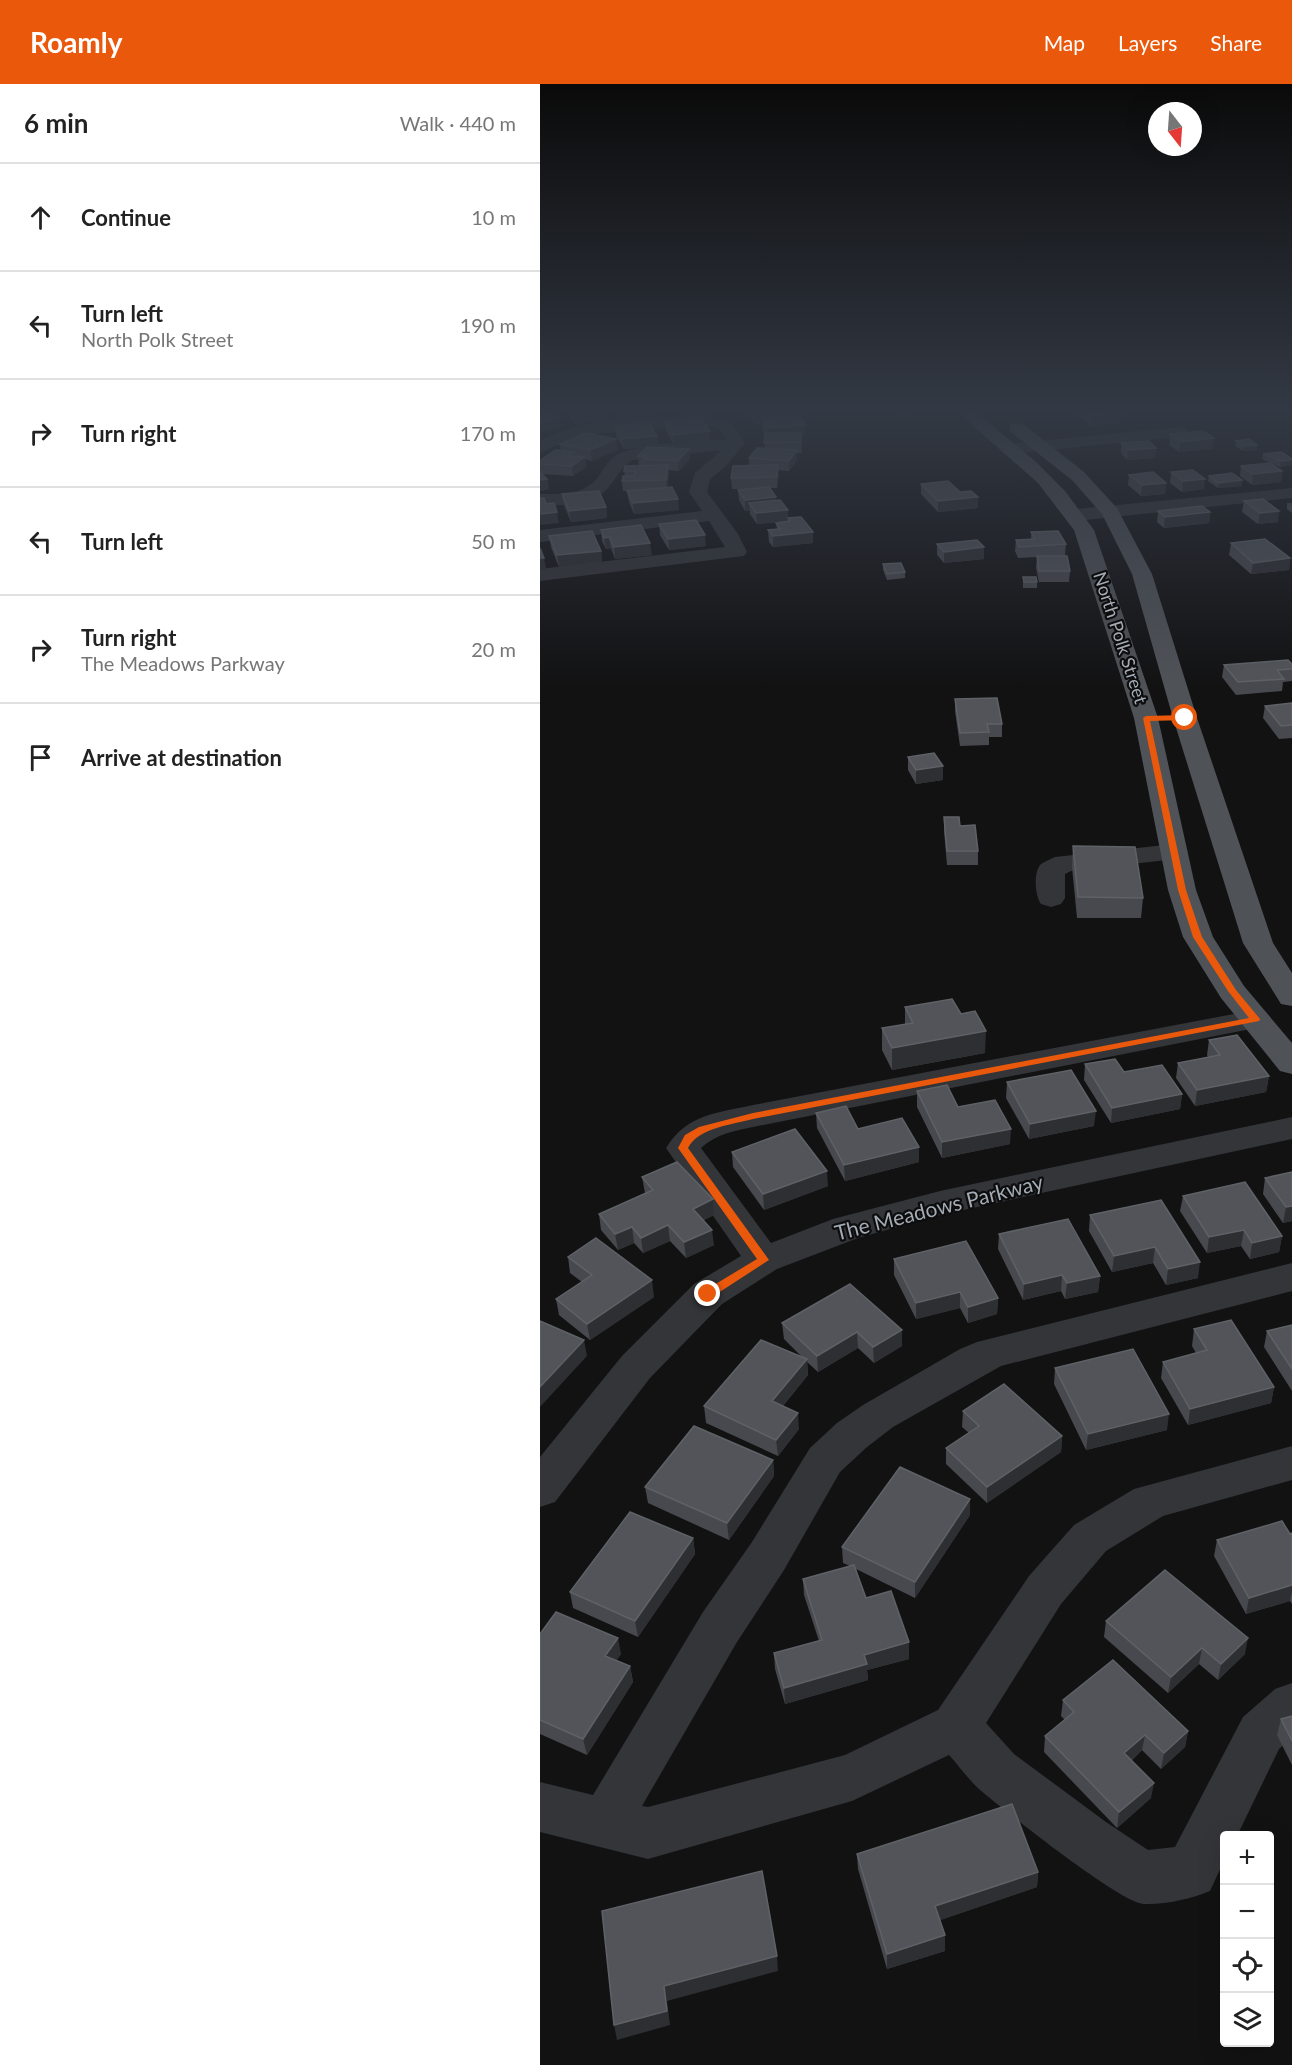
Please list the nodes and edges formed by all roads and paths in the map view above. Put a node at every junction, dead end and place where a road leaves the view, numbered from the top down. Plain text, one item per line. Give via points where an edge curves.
1 (704, 501) edge
2 (1065, 501) edge
3 (1100, 501) edge
4 (1215, 501) edge
5 (1110, 513) junction
6 (713, 515) junction
7 (1076, 515) junction
8 (540, 536) edge
9 (540, 575) edge
10 (1146, 718) junction
11 (1185, 718) junction
12 (1174, 852) junction
13 (1051, 898) dead end
14 (1292, 997) edge
15 (1255, 1019) junction
16 (1292, 1064) edge
17 (1292, 1128) edge
18 (764, 1260) junction
19 (1292, 1277) edge
20 (1292, 1463) edge
21 (540, 1489) edge
22 (1292, 1705) edge
23 (956, 1726) junction
24 (540, 1807) edge
25 (606, 1823) junction

1 - 6 street
2 - 7 main road, North Polk Street
3 - 5 main road, North Polk Street
4 - 5 street
5 - 7 street
5 - 11 main road, North Polk Street via 1142,574
6 - 8 street
6 - 9 street via 737,552
7 - 10 main road, North Polk Street
10 - 11 main road
10 - 12 main road, North Polk Street
11 - 14 main road, North Polk Street via 1258,943
12 - 13 street via 1065,863 1051,870
12 - 15 main road, North Polk Street via 1198,937
15 - 16 main road, North Polk Street
15 - 18 street via 703,1129 688,1138 683,1148
17 - 18 street, The Meadows Parkway via 940,1203 846,1228
18 - 21 street, The Meadows Parkway via 708,1294 636,1367
19 - 25 street via 991,1353 878,1416 852,1436 825,1460 720,1627
20 - 23 street via 1150,1502 1090,1538 1044,1590
22 - 23 street via 1260,1733 1191,1872 1142,1877 996,1771
23 - 25 street via 852,1777 829,1784 648,1833
24 - 25 street

